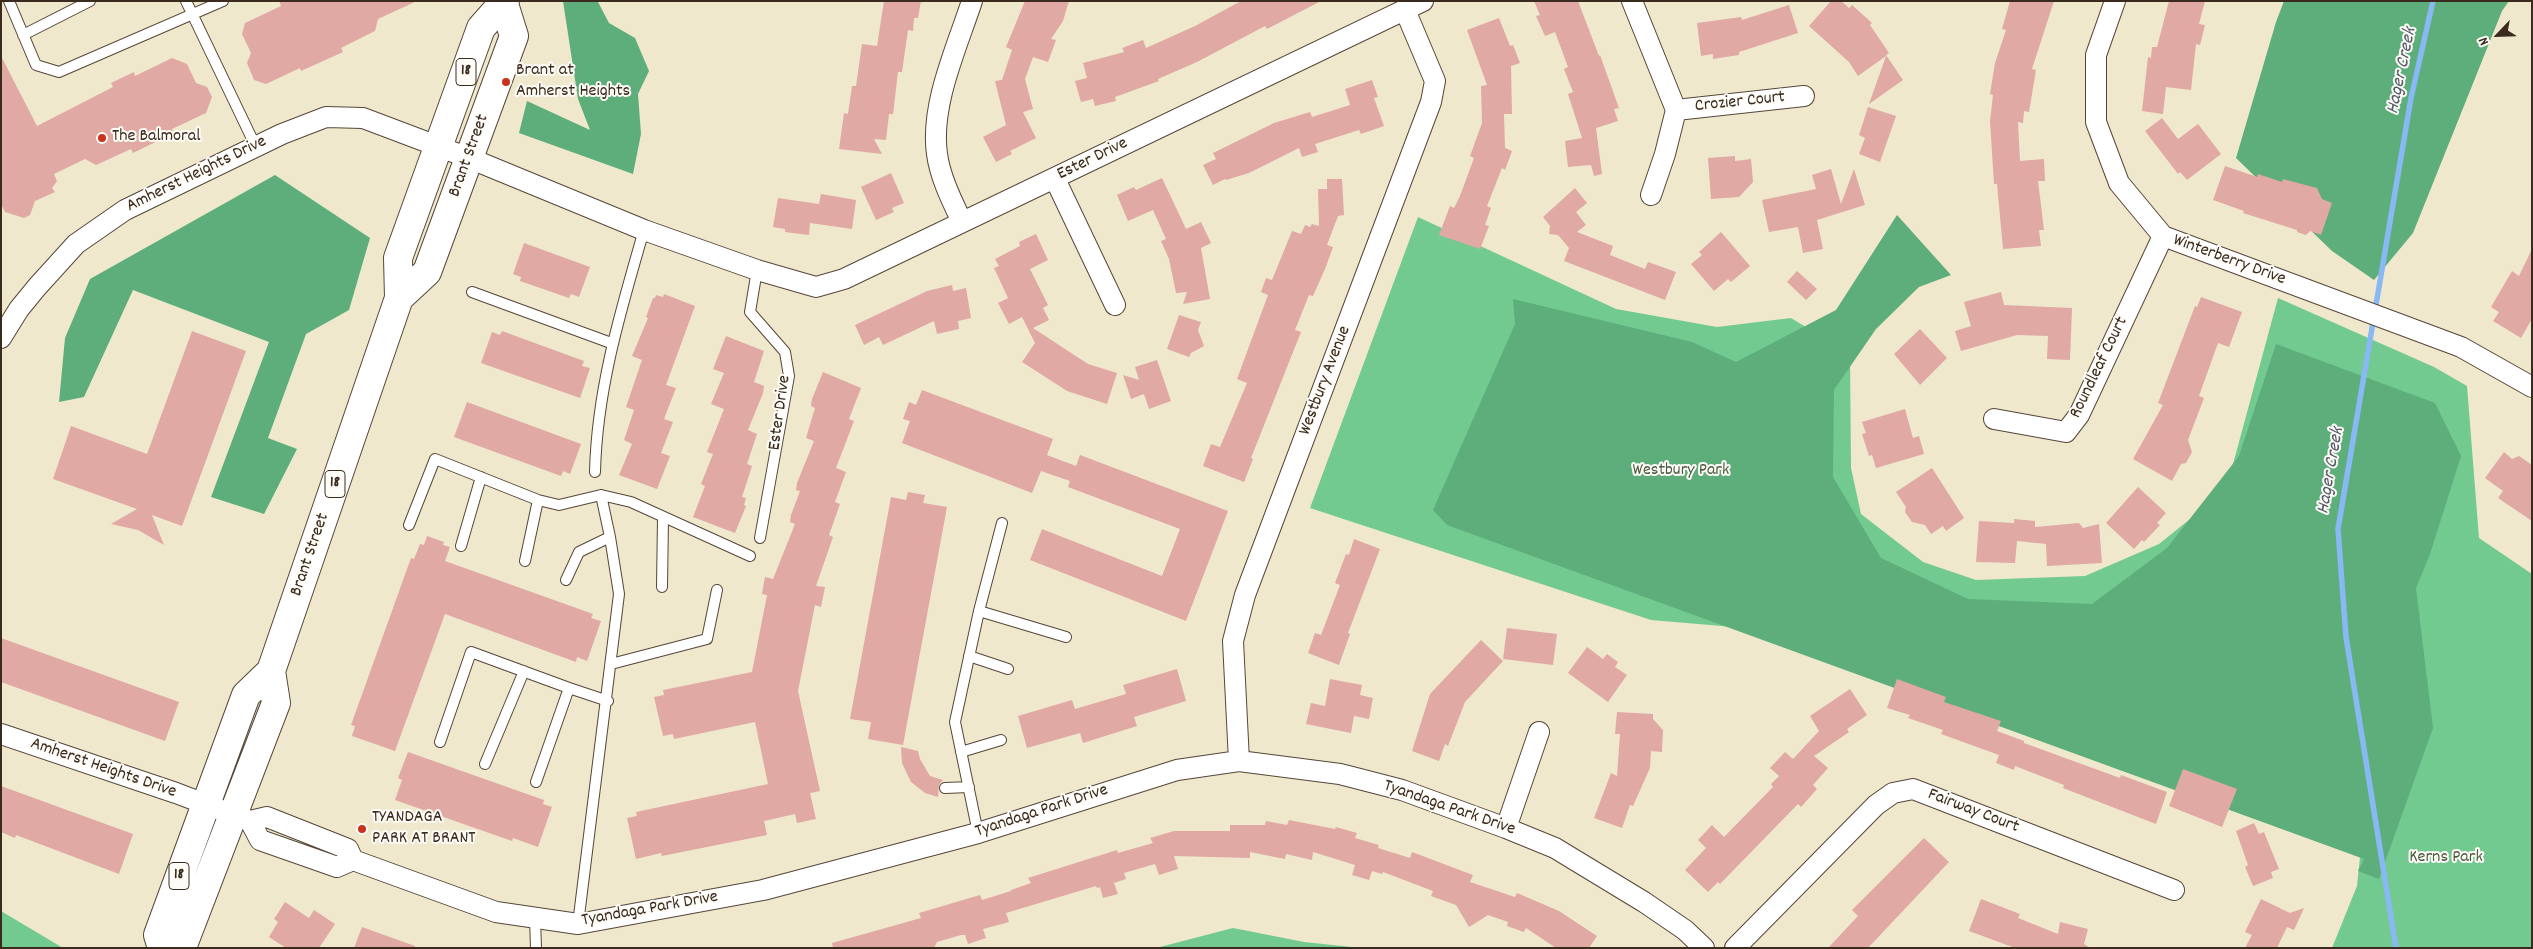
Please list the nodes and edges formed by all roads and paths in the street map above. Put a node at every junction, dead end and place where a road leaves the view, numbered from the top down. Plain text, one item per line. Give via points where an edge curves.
1 (9, 1) edge
2 (90, 1) edge
3 (186, 1) edge
4 (223, 1) edge
5 (972, 1) edge
6 (1423, 1) edge
7 (1632, 1) edge
8 (2115, 1) edge
9 (505, 3) edge
10 (1405, 10) junction
11 (193, 16) junction
12 (23, 35) junction
13 (1804, 96) dead end
14 (1676, 110) junction
15 (256, 147) junction
16 (439, 147) junction
17 (469, 158) junction
18 (1055, 179) junction
19 (1651, 194) dead end
20 (962, 222) junction
21 (644, 230) junction
22 (2162, 236) junction
23 (757, 270) junction
24 (472, 292) dead end
25 (399, 298) junction
26 (1115, 304) dead end
27 (1, 338) edge
28 (611, 344) junction
29 (2532, 387) edge
30 (1994, 418) dead end
31 (595, 472) dead end
32 (481, 478) junction
33 (601, 495) junction
34 (538, 500) junction
35 (663, 518) junction
36 (1002, 523) dead end
37 (409, 525) dead end
38 (610, 536) junction
39 (760, 538) dead end
40 (461, 546) dead end
41 (750, 556) dead end
42 (525, 561) dead end
43 (566, 580) dead end
44 (662, 587) dead end
45 (717, 590) dead end
46 (979, 610) junction
47 (1066, 637) dead end
48 (969, 656) junction
49 (611, 664) junction
50 (1008, 669) dead end
51 (271, 671) junction
52 (524, 671) junction
53 (569, 688) junction
54 (608, 701) junction
55 (1539, 732) dead end
56 (1, 734) edge
57 (1002, 740) dead end
58 (440, 742) dead end
59 (961, 752) junction
60 (1239, 761) junction
61 (485, 764) dead end
62 (536, 782) dead end
63 (968, 787) junction
64 (945, 788) dead end
65 (205, 806) junction
66 (241, 818) junction
67 (1506, 828) junction
68 (978, 833) junction
69 (2174, 890) dead end
70 (536, 918) junction
71 (578, 924) junction
72 (162, 948) edge
73 (179, 948) edge
74 (536, 948) edge
75 (1704, 948) edge
76 (1735, 948) edge

1 - 12 lane
2 - 12 lane
3 - 11 lane
4 - 11 lane
5 - 20 street via 940,99 936,122 937,154
6 - 10 street, Ester Drive
7 - 14 street
8 - 22 street, Winterberry Drive via 2096,55 2096,122 2118,183
9 - 16 main road, Brant Street / 18 via 481,28
9 - 17 main road, Brant Street / 18 via 514,36
10 - 18 street, Ester Drive
10 - 60 street, Westbury Avenue via 1434,81 1431,102 1245,595 1233,641
11 - 12 lane via 59,72 36,64
11 - 15 lane
13 - 14 street, Crozier Court
14 - 19 street
15 - 16 street, Amherst Heights Drive via 326,117 363,118
15 - 27 street, Amherst Heights Drive via 125,210 76,244 31,294
16 - 17 street, Ester Drive
16 - 25 main road, Brant Street / 18 via 398,258
17 - 21 street, Ester Drive
17 - 25 main road, Brant Street / 18 via 427,272
18 - 20 street, Ester Drive
18 - 26 street
20 - 23 street, Ester Drive via 844,279 816,287
21 - 23 street, Ester Drive
21 - 28 lane
22 - 29 street, Winterberry Drive via 2460,347
22 - 30 street, Roundleaf Court via 2079,415 2066,432
23 - 39 lane, Ester Drive via 750,312 785,352 789,376
24 - 28 lane
25 - 51 main road, Brant Street / 18
28 - 31 lane via 596,439
32 - 34 lane
32 - 37 lane via 435,459
32 - 40 lane
33 - 34 lane via 559,505
33 - 35 lane via 631,502
33 - 38 lane
34 - 42 lane
35 - 41 lane
35 - 44 lane
36 - 46 lane
38 - 43 lane via 579,552
38 - 49 lane via 619,594
45 - 49 lane via 707,639
46 - 47 lane
46 - 48 lane
48 - 50 lane
48 - 59 lane via 955,722
49 - 54 lane
51 - 65 main road, Brant Street / 18 via 246,695
51 - 66 main road, Brant Street / 18 via 276,703
52 - 53 lane
52 - 58 lane via 472,652
52 - 61 lane
53 - 54 lane
53 - 62 lane
54 - 71 lane
55 - 67 street
56 - 65 street, Amherst Heights Drive via 176,793
57 - 59 lane
59 - 63 lane
60 - 67 street, Tyandaga Park Drive via 1340,774 1402,790
60 - 68 street, Tyandaga Park Drive via 1177,770 1133,782
63 - 64 lane
63 - 68 lane
65 - 66 street
65 - 72 main road, Brant Street / 18 via 158,935
66 - 70 street, Tyandaga Park Drive via 260,840 338,867 353,860 496,912
66 - 73 main road, Brant Street / 18
67 - 75 street, Tyandaga Park Drive via 1555,848 1636,897 1685,930
68 - 71 street, Tyandaga Park Drive via 763,890
69 - 76 street, Fairway Court via 1913,789 1893,793 1876,805
70 - 71 street, Tyandaga Park Drive
70 - 74 lane

